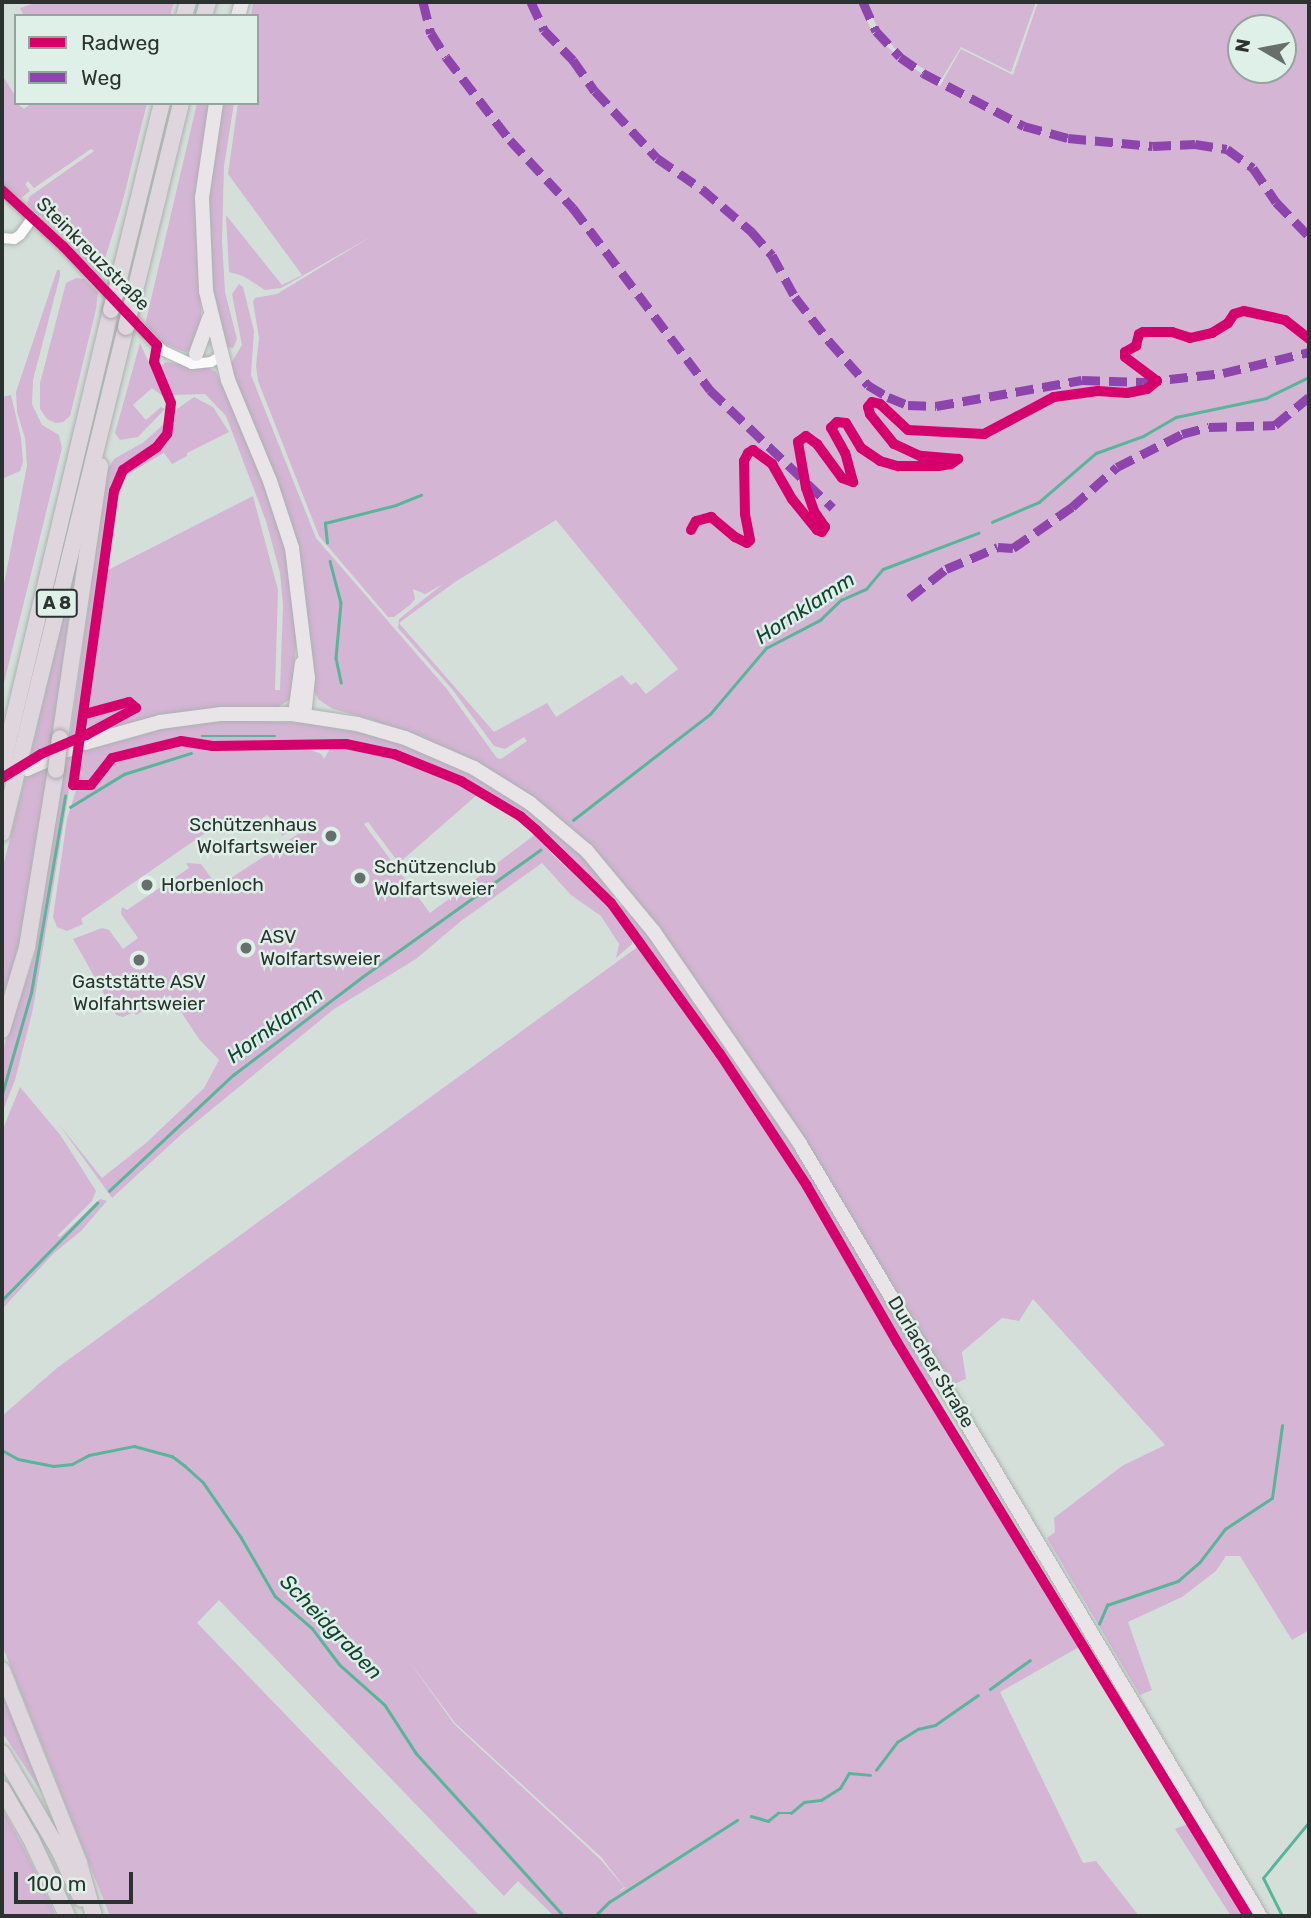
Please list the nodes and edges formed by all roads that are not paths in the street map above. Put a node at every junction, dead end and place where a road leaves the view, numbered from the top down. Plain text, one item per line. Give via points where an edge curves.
1 (162, 105) edge
2 (181, 105) edge
3 (216, 105) edge
4 (2, 190) edge
5 (33, 217) junction
6 (2, 238) edge
7 (210, 314) junction
8 (196, 354) junction
9 (173, 355) junction
10 (221, 356) junction
11 (107, 406) junction
12 (304, 655) junction
13 (308, 694) junction
14 (300, 715) junction
15 (11, 720) junction
16 (337, 720) junction
17 (2, 743) edge
18 (72, 745) junction
19 (52, 764) junction
20 (2, 767) edge
21 (27, 769) dead end
22 (2, 833) edge
23 (2, 1030) edge
24 (2, 1670) edge
25 (2, 1753) edge
26 (2, 1788) edge
27 (67, 1916) edge
28 (92, 1916) edge
29 (1260, 1916) edge

1 - 15 highway, A 8, bridge
2 - 11 highway, A 8, bridge
3 - 7 main road via 202,198 203,265
4 - 5 street, Steinkreuzstraße
5 - 6 street via 14,239
5 - 9 street, Steinkreuzstraße via 157,345
7 - 8 main road
7 - 10 main road
8 - 9 street
8 - 10 street
9 - 10 street, Steinkreuzstraße via 192,364
10 - 12 main road via 287,532 298,578
11 - 18 highway, A 8 via 105,446 88,540
11 - 22 highway, A 8
12 - 13 main road
12 - 14 main road
13 - 14 main road
13 - 16 main road
14 - 16 main road, Durlacher Straße
14 - 18 main road, Durlacher Straße via 189,717
15 - 17 highway, A 8
15 - 20 highway, A 8
16 - 29 main road, Durlacher Straße via 381,730 457,760 507,787 568,832 607,871 800,1144
18 - 19 highway, A 8, bridge
19 - 21 main road
19 - 23 highway, A 8 via 27,947
24 - 28 highway via 79,1863
25 - 28 highway
26 - 27 highway

